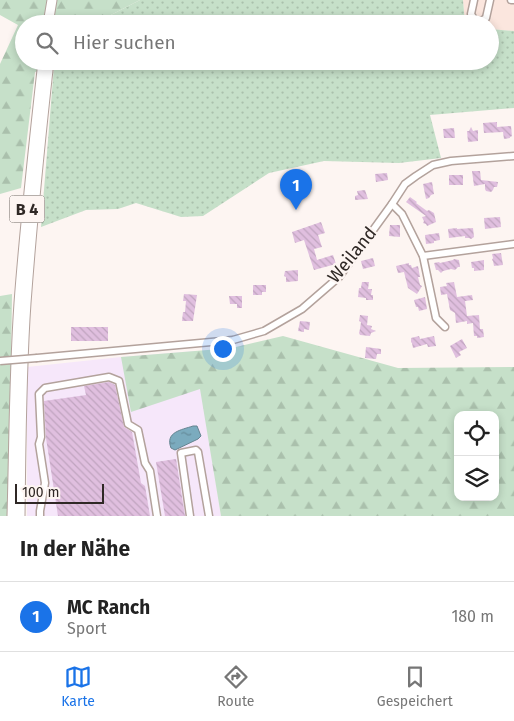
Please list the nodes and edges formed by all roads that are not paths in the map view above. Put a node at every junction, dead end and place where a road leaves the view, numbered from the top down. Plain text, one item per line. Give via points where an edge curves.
1 (52, 0) edge
2 (57, 0) edge
3 (474, 0) edge
4 (490, 0) edge
5 (50, 15) edge
6 (55, 15) edge
7 (471, 15) edge
8 (487, 15) edge
9 (41, 70) edge
10 (48, 70) edge
11 (514, 156) edge
12 (392, 204) junction
13 (514, 244) edge
14 (424, 256) junction
15 (445, 327) dead end
16 (0, 361) edge
17 (12, 516) edge
18 (20, 516) edge
19 (40, 516) edge
20 (157, 516) edge
21 (190, 516) edge
22 (209, 516) edge

1 - 5 highway
2 - 6 highway
3 - 7 street
4 - 8 street
9 - 17 highway, B 4 via 19,304
10 - 18 highway, B 4 via 26,304
11 - 12 street, Weiland via 452,161 433,166 405,184
12 - 14 street via 402,214
12 - 16 street, Weiland, bridge via 339,277 302,309 264,331 233,340
13 - 14 street
14 - 15 street via 436,318
19 - 20 street via 45,483 39,444 39,394 45,388 109,377 119,381 128,424 138,430 144,463 150,471
21 - 22 street via 181,453 196,450

